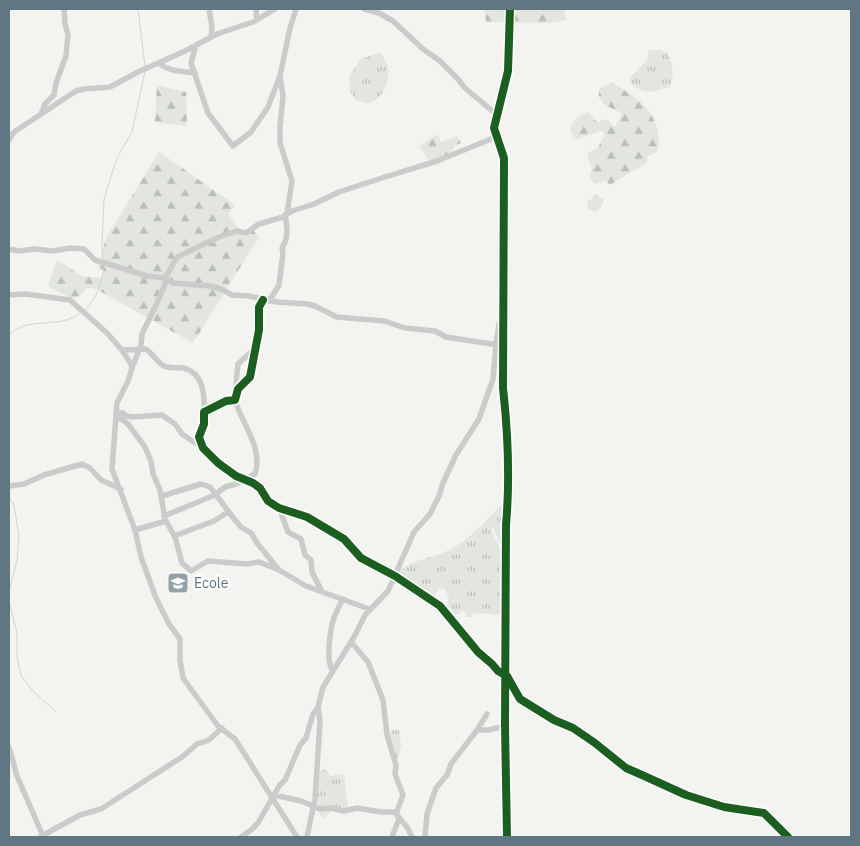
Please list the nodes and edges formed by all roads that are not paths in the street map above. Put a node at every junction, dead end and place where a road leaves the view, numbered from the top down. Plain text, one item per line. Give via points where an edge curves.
1 (64, 9) edge
2 (209, 9) edge
3 (256, 9) edge
4 (275, 9) edge
5 (296, 9) edge
6 (364, 9) edge
7 (510, 9) edge
8 (257, 20) junction
9 (211, 37) junction
10 (196, 45) junction
11 (159, 63) junction
12 (194, 73) junction
13 (280, 76) junction
14 (41, 114) junction
15 (496, 114) junction
16 (496, 137) junction
17 (9, 140) edge
18 (286, 214) junction
19 (9, 249) edge
20 (165, 278) junction
21 (9, 295) edge
22 (266, 300) junction
23 (499, 345) junction
24 (140, 349) junction
25 (254, 349) junction
26 (122, 350) junction
27 (132, 368) junction
28 (238, 389) junction
29 (235, 400) junction
30 (204, 412) junction
31 (117, 414) junction
32 (203, 448) junction
33 (244, 480) junction
34 (9, 486) edge
35 (121, 489) junction
36 (215, 495) junction
37 (162, 496) junction
38 (279, 508) junction
39 (228, 512) junction
40 (165, 519) junction
41 (135, 530) junction
42 (174, 536) junction
43 (279, 570) junction
44 (395, 576) junction
45 (321, 590) junction
46 (343, 599) junction
47 (370, 609) junction
48 (351, 642) junction
49 (332, 670) junction
50 (505, 675) junction
51 (318, 707) junction
52 (487, 714) dead end
53 (504, 726) junction
54 (222, 728) junction
55 (477, 730) junction
56 (9, 747) edge
57 (11, 765) edge
58 (273, 797) junction
59 (314, 807) junction
60 (396, 812) junction
61 (400, 819) junction
62 (42, 836) edge
63 (241, 837) edge
64 (297, 837) edge
65 (307, 837) edge
66 (392, 837) edge
67 (412, 837) edge
68 (425, 837) edge
69 (507, 837) edge
70 (788, 837) edge

1 - 14 street via 68,34 66,56 54,95
2 - 9 street
3 - 8 street
4 - 8 street
5 - 13 street
6 - 15 street via 393,21
7 - 15 street via 508,71
8 - 9 street
9 - 10 street
10 - 11 street
10 - 12 street via 191,60
11 - 12 street via 177,71
11 - 14 street via 110,87 76,91
12 - 13 street via 208,113 233,146 251,132 268,107
13 - 18 street via 283,96 280,143 292,181
14 - 17 street via 14,132
15 - 16 street
16 - 18 street
16 - 23 street via 504,158
18 - 20 street via 259,224 246,233 237,231 219,237 179,256
18 - 22 street via 287,235 282,250 279,285
19 - 20 street via 53,251 80,248 105,264
20 - 22 street via 172,283 210,286 232,295
20 - 24 street via 142,334
21 - 26 street via 70,300
22 - 23 street via 307,304 338,317 384,321 405,328 435,331 446,337
22 - 25 street via 259,307 259,330
23 - 44 street via 493,379 479,419 456,455 430,514 414,532
23 - 50 street via 506,412 508,500
24 - 26 street
24 - 27 street
24 - 30 street via 149,352 162,365 186,369 198,378 203,388
25 - 28 street via 250,377
25 - 28 street via 238,364
26 - 27 street
27 - 31 street via 118,401
28 - 29 street
29 - 30 street
29 - 33 street via 257,458 255,474
30 - 32 street via 204,424 198,437
31 - 32 street via 133,417 162,415
31 - 35 street via 112,465
31 - 37 street via 145,447
32 - 33 street via 223,467
33 - 36 street via 225,487
33 - 38 street via 260,488 264,497
34 - 35 street via 82,464 100,480
35 - 41 street
36 - 37 street via 210,487 201,484
36 - 39 street
36 - 40 street
37 - 40 street
38 - 44 street via 307,517 344,539 361,558
38 - 45 street via 288,532 301,539
39 - 42 street via 214,521
39 - 43 street via 251,533
40 - 41 street
40 - 42 street
41 - 54 street via 156,598 180,639 183,678
42 - 43 street via 182,563 191,571 206,562 215,561 259,562
43 - 45 street via 306,586
44 - 47 street via 388,591
44 - 50 street via 440,606 478,652
45 - 46 street
46 - 47 street
46 - 49 street via 332,631
47 - 48 street
48 - 49 street
48 - 60 street via 368,662 383,700 395,774 403,795
49 - 51 street via 323,686
50 - 53 street
50 - 70 street via 518,696 595,743 626,768 686,795 724,807 764,813
51 - 58 street via 285,780
51 - 59 street via 320,722
52 - 55 street
53 - 55 street
53 - 69 street
54 - 58 street via 235,739
54 - 62 street via 209,740 197,744 101,809 80,815
55 - 68 street via 436,788
56 - 57 street
57 - 62 street
58 - 59 street via 302,801
58 - 63 street via 258,823
58 - 64 street
59 - 60 street
59 - 65 street
60 - 61 street
61 - 66 street
61 - 67 street

